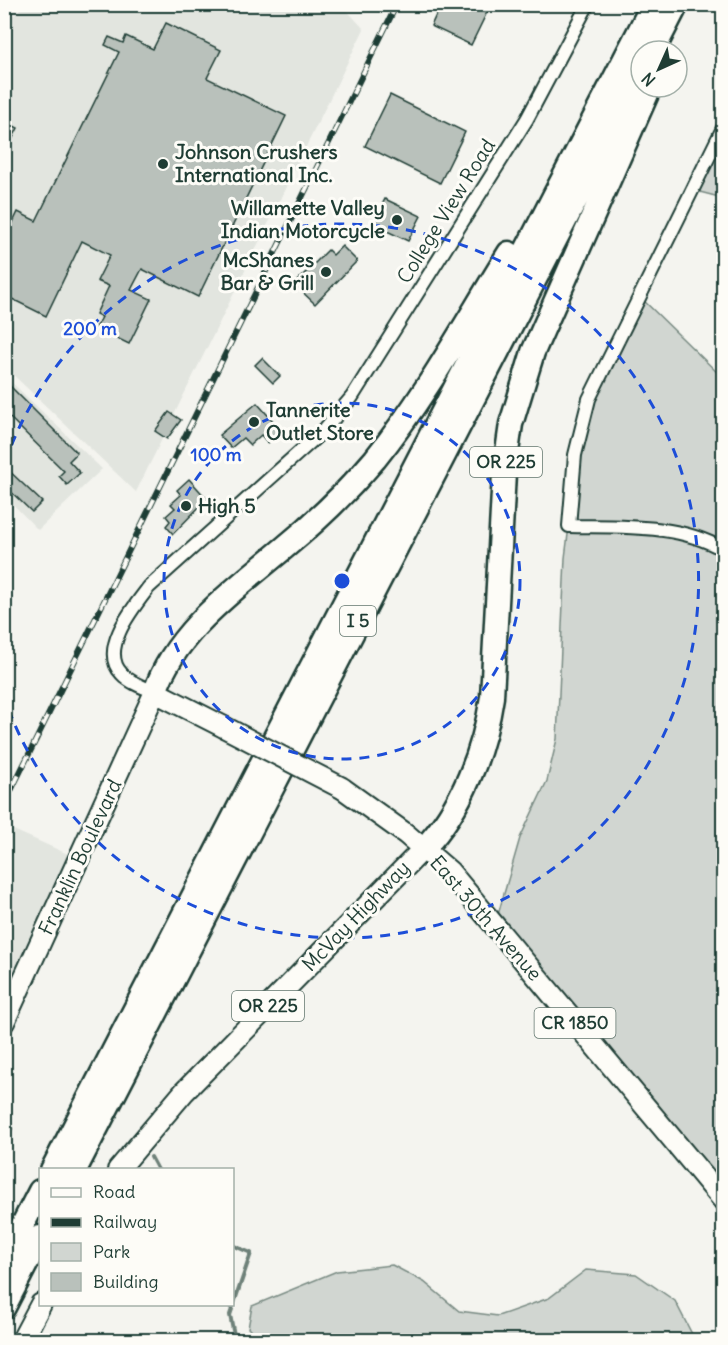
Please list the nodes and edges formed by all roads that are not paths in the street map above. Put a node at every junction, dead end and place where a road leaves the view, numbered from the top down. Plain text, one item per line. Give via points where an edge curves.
1 (588, 4) edge
2 (653, 4) edge
3 (677, 4) edge
4 (687, 4) edge
5 (659, 39) edge
6 (671, 39) edge
7 (629, 97) edge
8 (645, 99) edge
9 (600, 110) junction
10 (723, 126) edge
11 (723, 550) edge
12 (155, 692) junction
13 (424, 848) junction
14 (4, 1022) edge
15 (53, 1168) edge
16 (76, 1168) edge
17 (120, 1168) edge
18 (39, 1193) edge
19 (723, 1202) edge
20 (39, 1239) edge
21 (4, 1261) edge
22 (40, 1306) edge
23 (4, 1307) edge
24 (22, 1341) edge

1 - 12 street, College View Road via 527,119 352,397 324,430 148,587 135,604 114,645 113,661 123,675
2 - 9 highway, I 5
3 - 5 highway
4 - 6 highway
7 - 16 highway, I 5
8 - 13 highway, OR 225 via 522,384 504,474 488,724 479,755 451,812
9 - 12 highway via 402,423 338,500 193,630 174,655
9 - 15 highway, I 5
10 - 11 street via 589,399 575,455 569,526 649,528 706,539
12 - 13 main road, East 30th Avenue, bridge via 342,788
12 - 14 main road, Franklin Boulevard
13 - 17 main road, McVay Highway / OR 225 via 184,1092
13 - 19 main road, East 30th Avenue / CR 1850 via 457,880
18 - 21 highway
20 - 23 highway
22 - 24 main road

